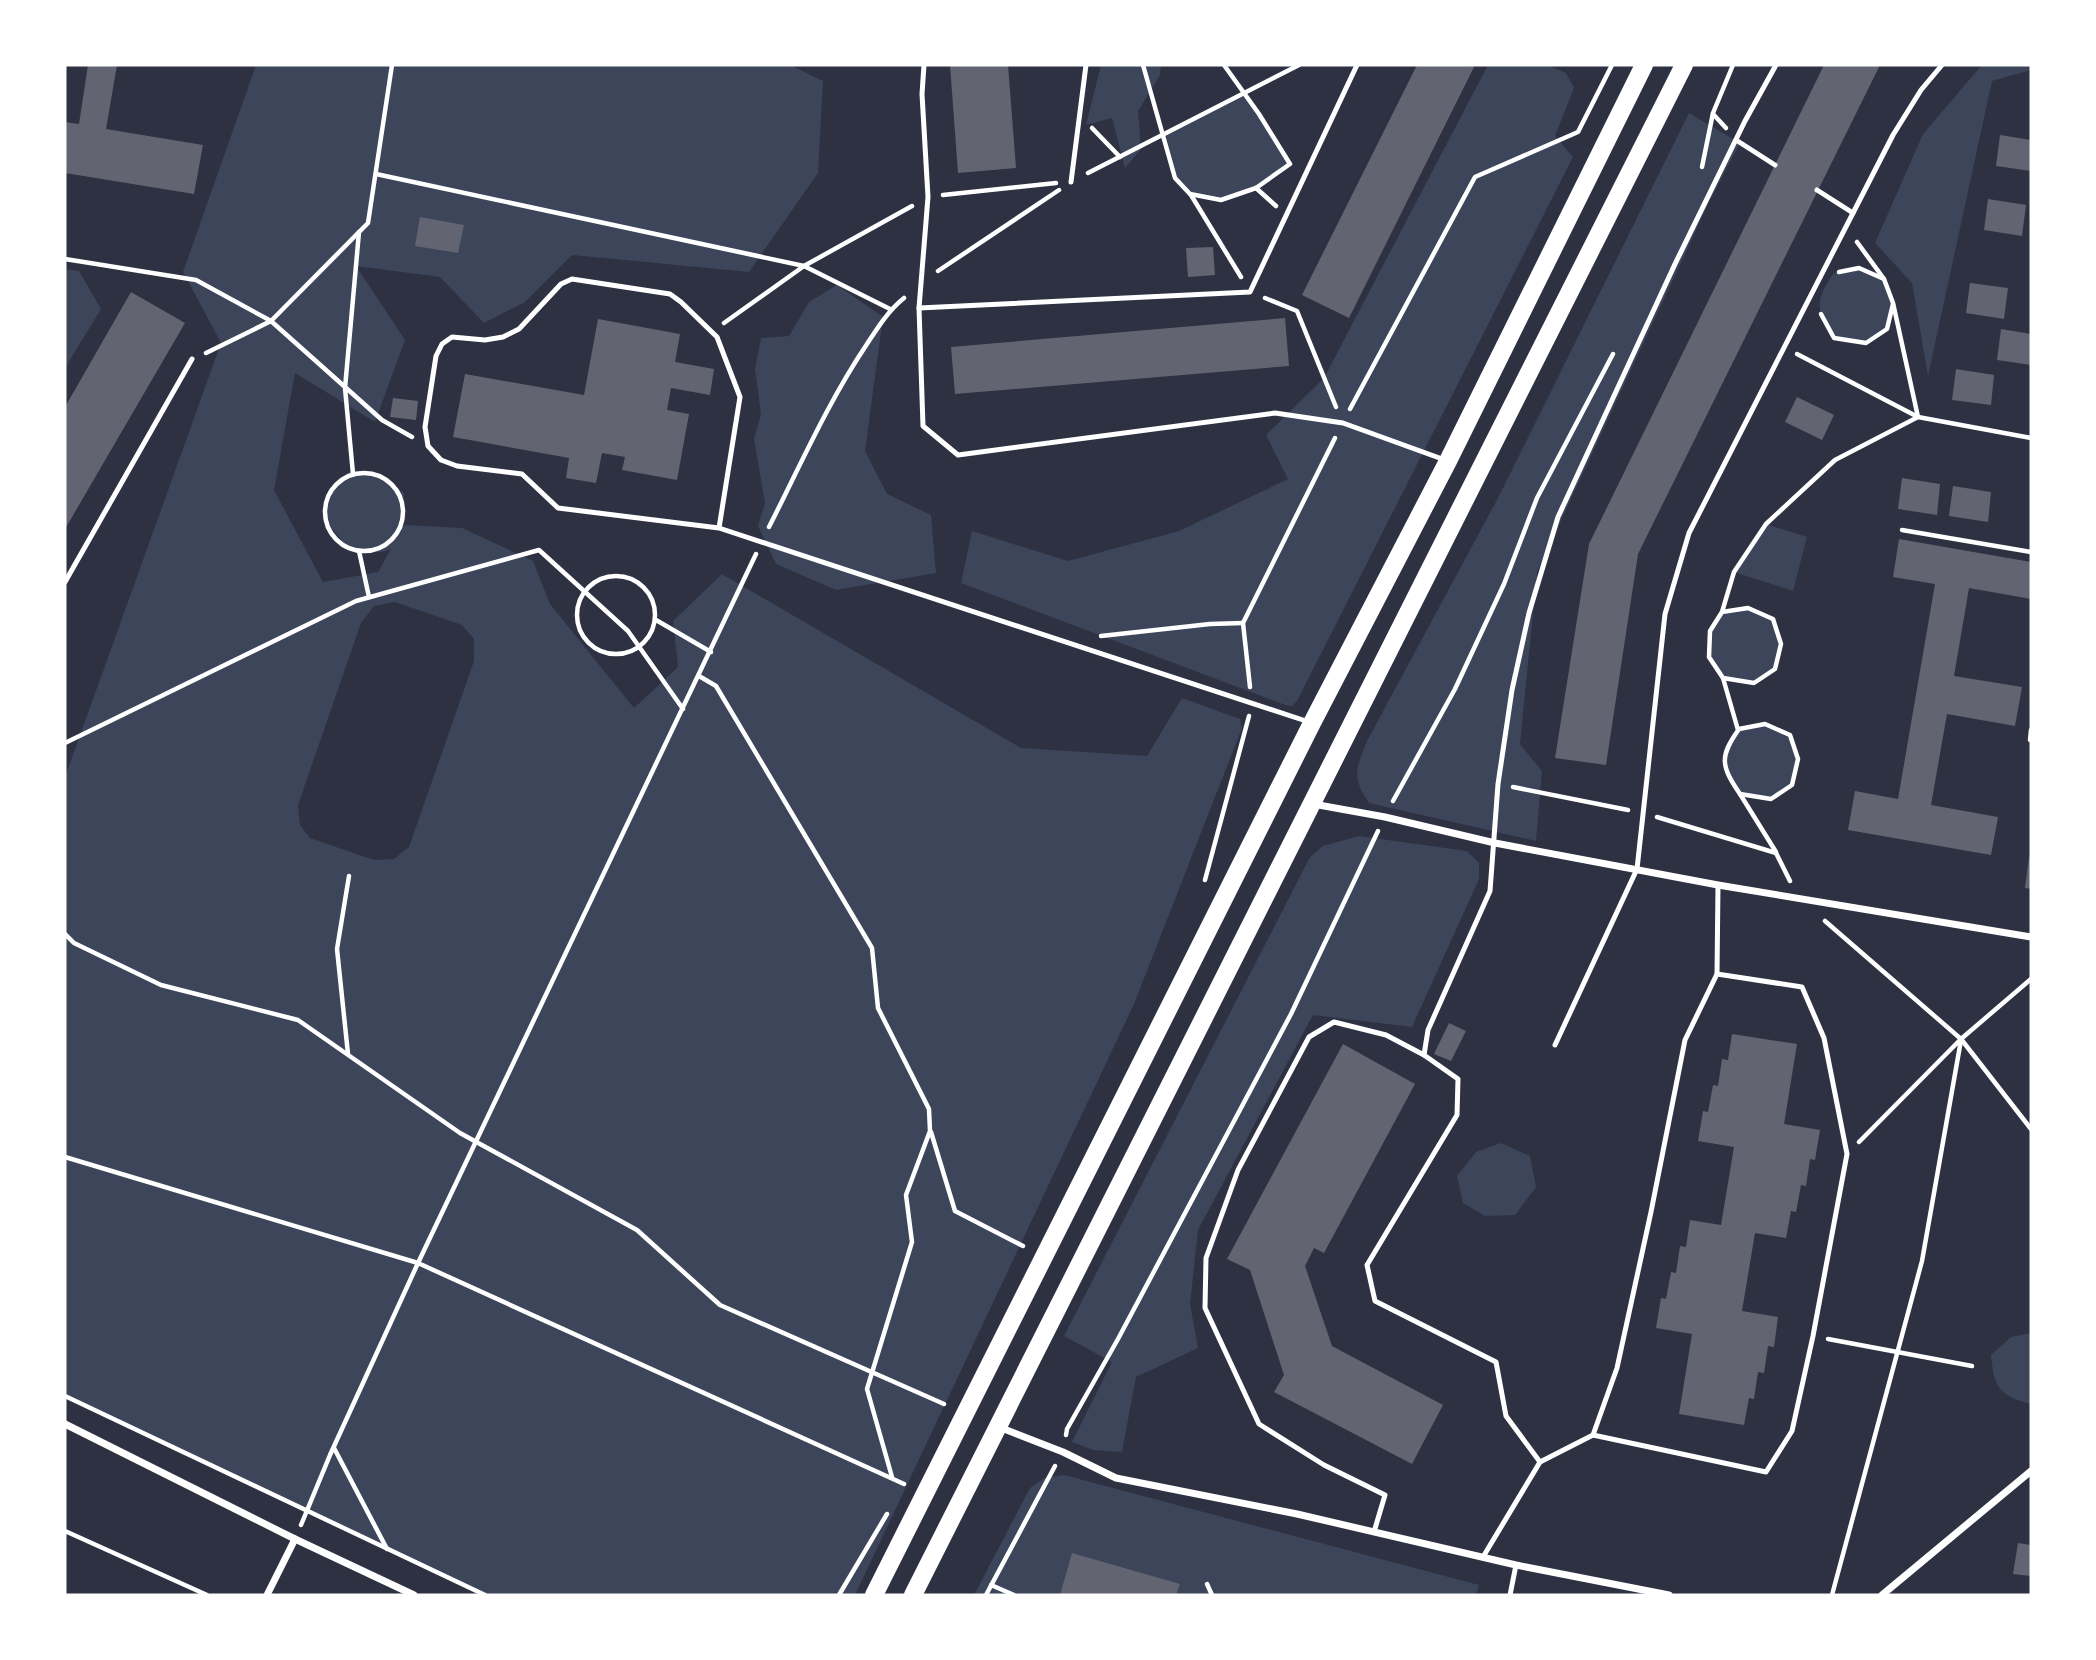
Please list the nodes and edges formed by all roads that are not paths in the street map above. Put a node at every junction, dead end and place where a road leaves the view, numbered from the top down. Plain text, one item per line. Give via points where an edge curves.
1 (924, 65) edge
2 (1086, 65) edge
3 (1357, 65) edge
4 (1644, 65) edge
5 (1684, 65) edge
6 (1776, 65) edge
7 (1942, 65) edge
8 (1736, 140) junction
9 (1775, 165) dead end
10 (1071, 182) road end
11 (1817, 190) dead end
12 (1853, 212) junction
13 (919, 309) junction
14 (192, 359) road end
15 (1448, 461) junction
16 (719, 528) junction
17 (65, 582) edge
18 (1312, 723) junction
19 (1311, 804) junction
20 (1495, 843) junction
21 (1637, 869) junction
22 (1718, 885) junction
23 (2031, 937) edge
24 (1717, 974) junction
25 (1555, 1045) dead end
26 (1424, 1055) junction
27 (65, 1424) edge
28 (998, 1426) junction
29 (1593, 1435) junction
30 (1540, 1462) junction
31 (2031, 1471) edge
32 (1374, 1532) junction
33 (295, 1539) junction
34 (1483, 1557) junction
35 (1516, 1566) junction
36 (267, 1595) edge
37 (414, 1595) edge
38 (874, 1595) edge
39 (913, 1595) edge
40 (1510, 1595) edge
41 (1669, 1595) edge
42 (1882, 1595) edge

1 - 13 lane via 928,197
2 - 10 lane
3 - 13 lane via 1250,292
4 - 15 main road
5 - 19 main road
6 - 8 lane
7 - 12 lane via 1892,135
8 - 9 lane
8 - 20 lane via 1558,517 1511,690
11 - 12 lane
12 - 21 lane via 1689,533 1665,614
13 - 15 lane via 923,426 958,455 1275,414 1343,423
14 - 17 lane
15 - 18 main road
16 - 16 lane via 740,397 717,337 670,294 572,279 561,284 519,329 485,340 452,337 442,344 425,427 428,446 441,460 523,474 558,508
16 - 18 lane
18 - 38 main road
19 - 20 street
19 - 28 main road
20 - 21 street
20 - 26 lane via 1490,891 1428,1030
21 - 22 street
21 - 25 lane
22 - 23 street
22 - 24 lane
24 - 29 lane via 1685,1040 1617,1368
24 - 29 lane via 1802,987 1824,1038 1847,1154 1792,1431 1766,1472
26 - 30 lane via 1458,1079 1457,1115 1367,1265 1376,1301 1496,1362 1506,1416
26 - 32 lane via 1386,1035 1334,1022 1309,1037 1238,1170 1206,1258 1205,1308 1259,1424 1324,1465 1385,1495
27 - 33 street
28 - 32 street via 1115,1478
28 - 39 main road
29 - 30 lane
30 - 34 lane
31 - 42 street
32 - 34 street
33 - 36 street
33 - 37 street
34 - 35 street
35 - 40 lane
35 - 41 street

